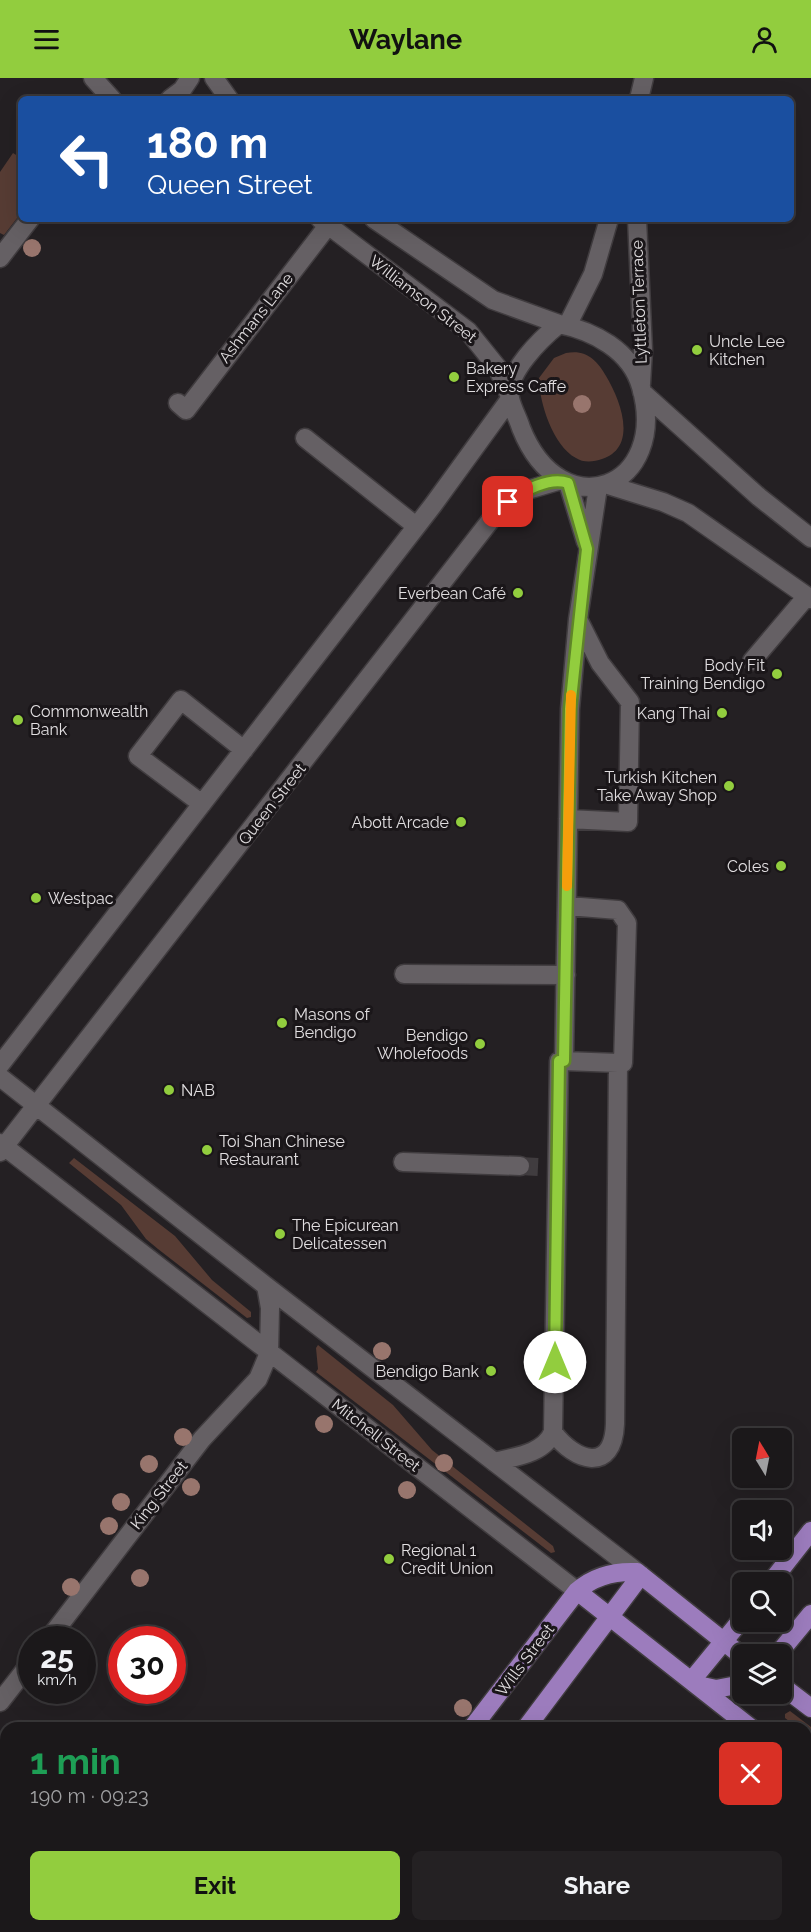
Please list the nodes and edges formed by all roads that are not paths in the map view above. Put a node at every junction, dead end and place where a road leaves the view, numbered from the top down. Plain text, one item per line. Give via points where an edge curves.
1 (93, 78) edge
2 (190, 78) edge
3 (214, 78) edge
4 (644, 78) edge
5 (109, 96) edge
6 (174, 96) edge
7 (227, 96) edge
8 (640, 96) edge
9 (28, 222) edge
10 (326, 222) edge
11 (328, 222) edge
12 (378, 222) edge
13 (608, 222) edge
14 (637, 222) edge
15 (0, 258) edge
16 (563, 325) junction
17 (641, 388) junction
18 (510, 397) junction
19 (178, 403) dead end
20 (305, 438) dead end
21 (564, 482) junction
22 (603, 486) junction
23 (416, 526) junction
24 (811, 538) edge
25 (587, 549) junction
26 (809, 598) edge
27 (578, 619) junction
28 (752, 660) dead end
29 (244, 750) junction
30 (202, 804) junction
31 (568, 819) junction
32 (567, 906) junction
33 (404, 974) dead end
34 (566, 975) junction
35 (564, 1061) junction
36 (618, 1063) junction
37 (0, 1065) edge
38 (0, 1077) edge
39 (36, 1105) junction
40 (1, 1147) edge
41 (403, 1162) dead end
42 (520, 1166) tunnel mouth
43 (266, 1286) junction
44 (270, 1353) junction
45 (554, 1432) junction
46 (494, 1462) junction
47 (811, 1531) edge
48 (779, 1572) edge
49 (639, 1573) junction
50 (577, 1591) junction
51 (811, 1614) edge
52 (611, 1616) junction
53 (59, 1626) edge
54 (732, 1631) edge
55 (724, 1642) junction
56 (786, 1644) edge
57 (732, 1648) edge
58 (18, 1678) edge
59 (695, 1683) junction
60 (732, 1686) edge
61 (792, 1694) edge
62 (0, 1701) edge
63 (811, 1708) edge
64 (477, 1722) edge
65 (531, 1722) edge
66 (744, 1722) edge

1 - 5 street
2 - 6 street
3 - 7 street
4 - 8 street
9 - 15 street
10 - 19 street, Ashmans Lane via 186,410
11 - 18 street, Williamson Street via 468,331 497,367
12 - 16 street, Williamson Street via 493,300
13 - 16 street, Lyttleton Terrace via 593,274
14 - 17 street, Lyttleton Terrace
16 - 17 street via 608,343 626,361
16 - 18 street via 528,354 514,377
17 - 22 street via 647,421 642,446 633,464
17 - 24 street via 759,497
18 - 21 street via 535,458
18 - 23 street
20 - 23 street
21 - 22 street
21 - 25 street
21 - 39 street, Queen Street via 524,491 500,508
22 - 25 street
22 - 26 street via 688,513
23 - 29 street
25 - 27 street
26 - 28 street
27 - 31 street via 570,709
27 - 31 street via 600,663 630,702 628,822
29 - 30 street
29 - 30 street via 181,700 172,711 138,756
30 - 37 street
31 - 32 street
32 - 34 street
32 - 36 street via 618,910 627,923 623,1063
33 - 34 street
34 - 35 street
35 - 36 street
35 - 45 street via 559,1061 548,1167
36 - 45 street via 614,1437 603,1455 587,1459 569,1450
38 - 39 street
39 - 40 street, Queen Street
39 - 43 street
40 - 44 street, Mitchell Street
41 - 42 street
43 - 44 street
43 - 46 street
44 - 50 street, Mitchell Street
44 - 53 street, King Street via 258,1379 202,1438
45 - 46 street via 540,1448
46 - 49 street
47 - 48 main road
49 - 50 main road via 608,1574
49 - 52 main road
49 - 55 main road
50 - 52 main road, Mitchell Street
50 - 64 main road, Wills Street
51 - 56 main road
52 - 59 main road, Mitchell Street
52 - 65 main road
54 - 55 main road
55 - 57 main road
55 - 59 main road
58 - 62 street
59 - 60 main road via 716,1689
59 - 66 main road, Mitchell Street
61 - 63 main road

